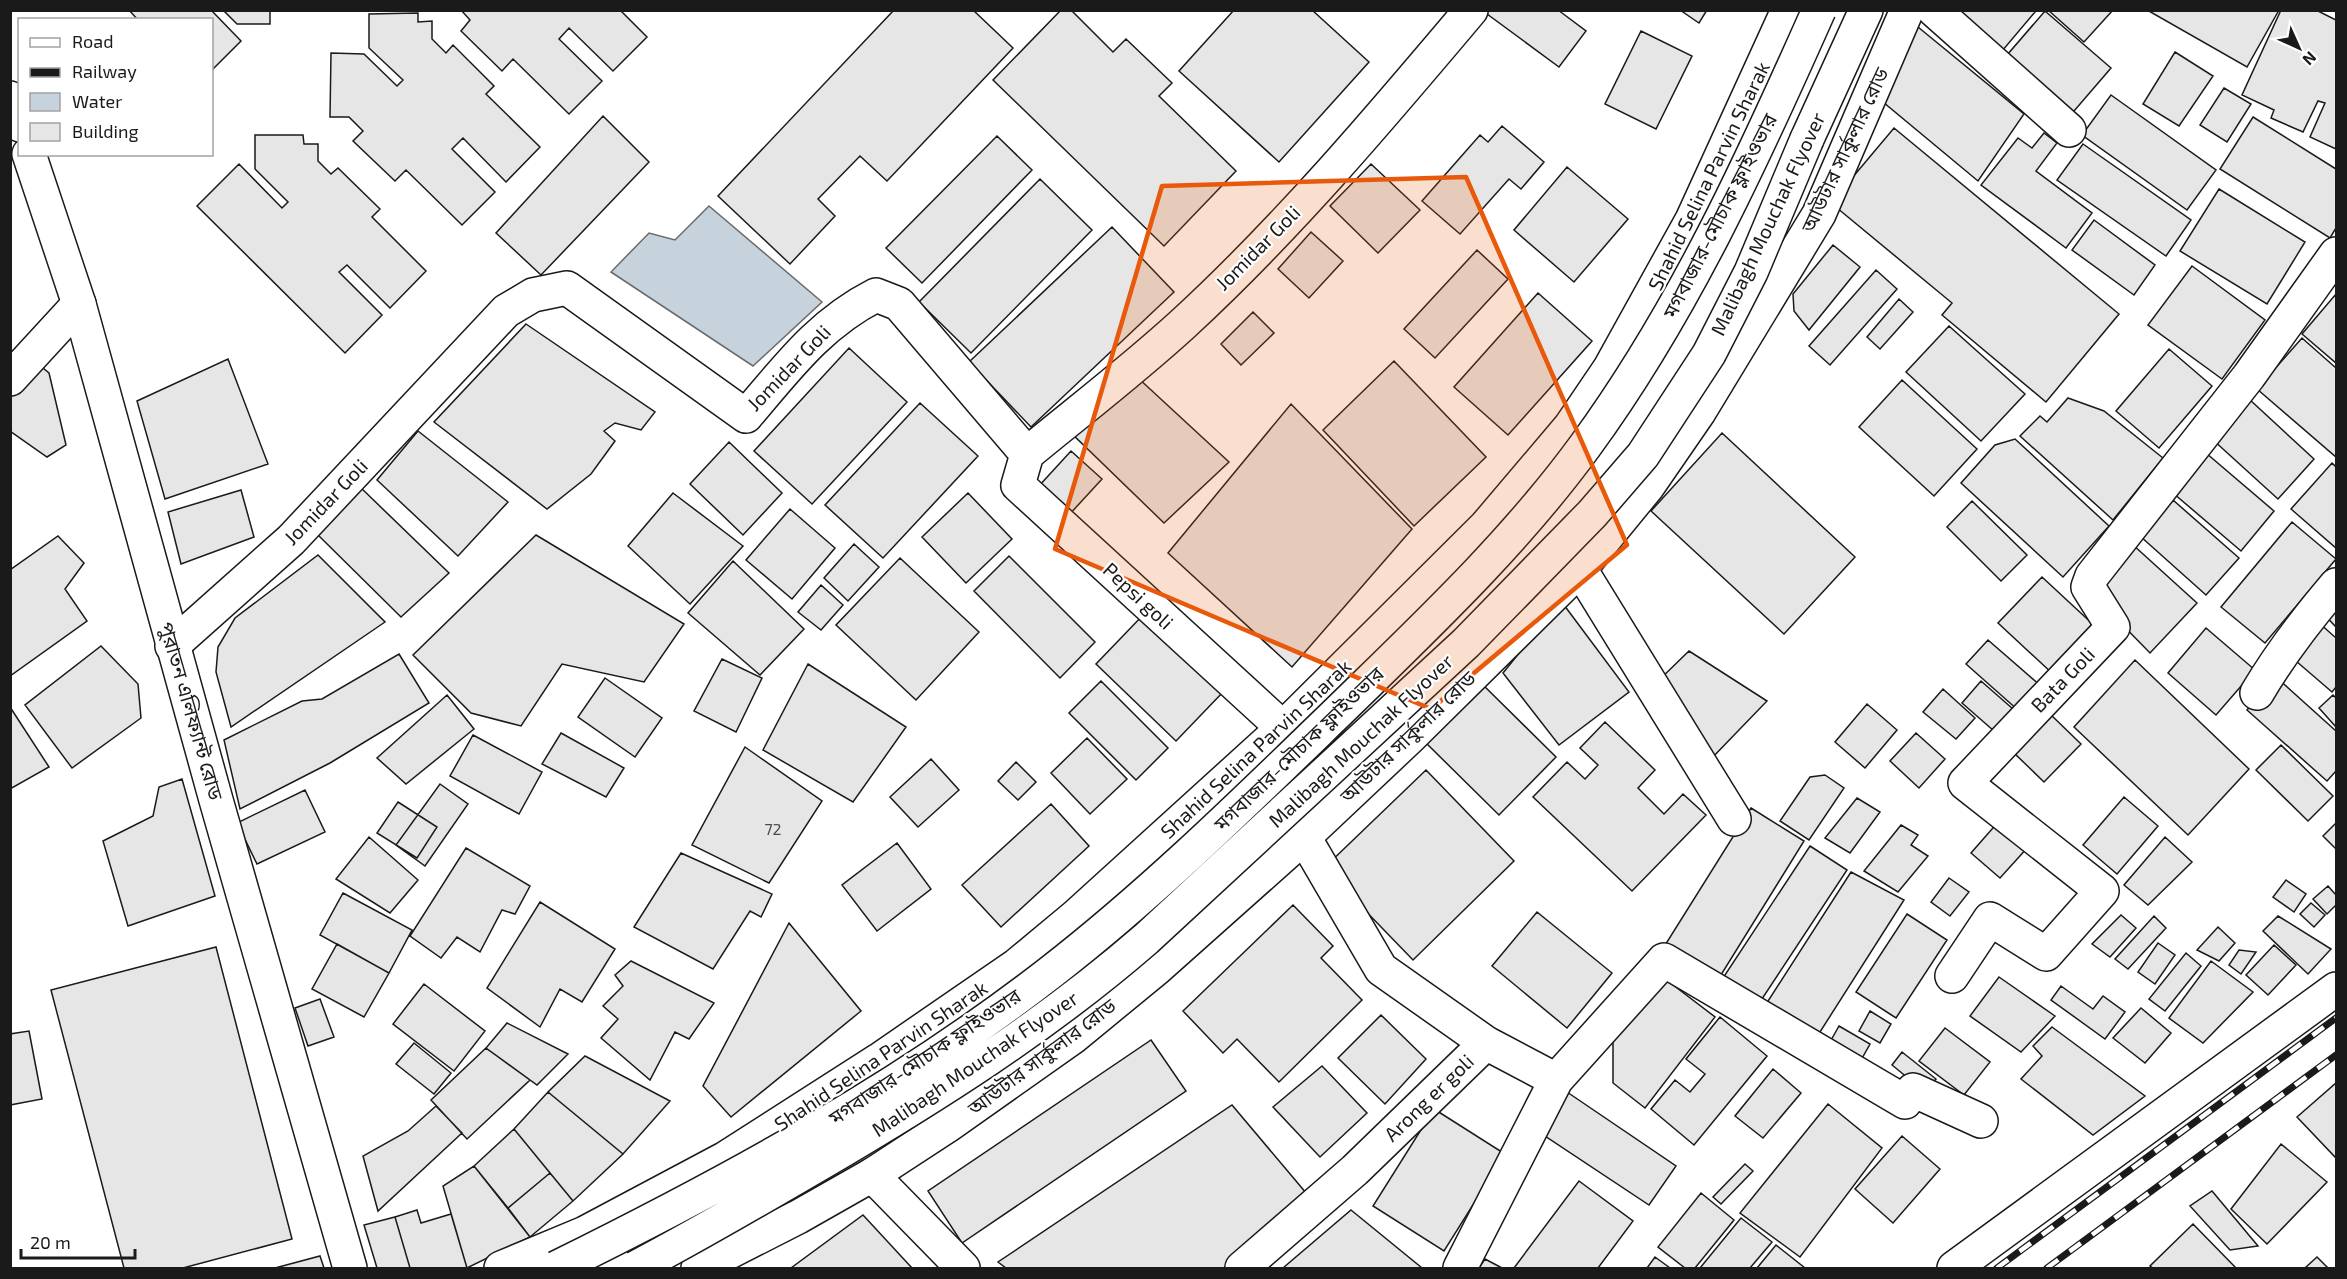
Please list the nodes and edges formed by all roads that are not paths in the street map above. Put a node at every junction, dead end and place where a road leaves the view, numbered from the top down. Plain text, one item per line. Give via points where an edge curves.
1 (1470, 10) edge
2 (1788, 10) edge
3 (1819, 10) edge
4 (1866, 10) edge
5 (1894, 10) edge
6 (1907, 10) edge
7 (1934, 10) edge
8 (10, 98) edge
9 (18, 120) edge
10 (2068, 130) dead end
11 (30, 156) edge
12 (2337, 254) edge
13 (1751, 272) junction
14 (79, 304) junction
15 (10, 379) edge
16 (1027, 454) junction
17 (1580, 569) junction
18 (2337, 585) edge
19 (172, 646) junction
20 (1341, 669) junction
21 (2257, 693) dead end
22 (1283, 728) junction
23 (1410, 737) junction
24 (1243, 765) junction
25 (1734, 819) dead end
26 (1304, 837) junction
27 (1952, 976) dead end
28 (2337, 988) edge
29 (1486, 1043) junction
30 (1556, 1080) junction
31 (1981, 1121) dead end
32 (872, 1175) junction
33 (351, 1269) edge
34 (501, 1269) edge
35 (556, 1269) edge
36 (635, 1269) edge
37 (698, 1269) edge
38 (963, 1269) edge
39 (1242, 1269) edge
40 (1460, 1269) edge
41 (1954, 1269) edge

1 - 16 main road, Jomidar Goli via 1280,229 1183,323
2 - 20 main road, Shahid Selina Parvin Sharak via 1692,220 1610,368 1570,427 1486,526
3 - 35 main road, মগবাজার-মৌচাক ফ্লাইওভার, bridge via 1718,227 1636,372 1584,448 1544,497 1423,630 1163,878 1047,976 960,1039 783,1150
4 - 13 main road, Malibagh Mouchak Flyover, bridge
5 - 13 main road, bridge via 1823,171 1798,214
6 - 17 main road, আউটার সার্কুলার রোড via 1819,214 1699,412 1648,486
7 - 10 main road
8 - 9 main road
11 - 14 main road, পুরাতন এলিফ্যান্ট রোড
12 - 27 main road, Bata Goli via 2249,375 2092,576 2088,587 2113,627 1965,783 2102,891 2046,954 1990,919
13 - 36 main road, Malibagh Mouchak Flyover, bridge via 1678,404 1643,455 1592,514 1466,643 1146,939 1054,1015 930,1097
14 - 15 main road
14 - 19 main road, পুরাতন এলিফ্যান্ট রোড
16 - 19 main road, Jomidar Goli via 899,304 876,295 849,309 804,348 746,416 567,288 533,295 506,311 291,540
16 - 22 main road, Pepsi goli via 1018,485
17 - 23 main road, আউটার সার্কুলার রোড
17 - 25 main road
18 - 21 main road via 2306,620
19 - 33 main road, পুরাতন এলিফ্যান্ট রোড
20 - 22 main road, Shahid Selina Parvin Sharak
20 - 23 main road
22 - 24 main road, Shahid Selina Parvin Sharak
23 - 26 main road, আউটার সার্কুলার রোড
24 - 26 main road, Arong er goli
24 - 34 main road, Shahid Selina Parvin Sharak via 1017,964 879,1060 726,1158 585,1233
26 - 29 main road, Arong er goli via 1381,969
26 - 32 main road, আউটার সার্কুলার রোড via 1073,1037
28 - 41 main road
29 - 30 main road
29 - 39 main road, Arong er goli via 1355,1170
30 - 31 main road via 1664,960 1905,1102 1913,1090
30 - 40 main road
32 - 37 main road, আউটার সার্কুলার রোড
32 - 38 main road

